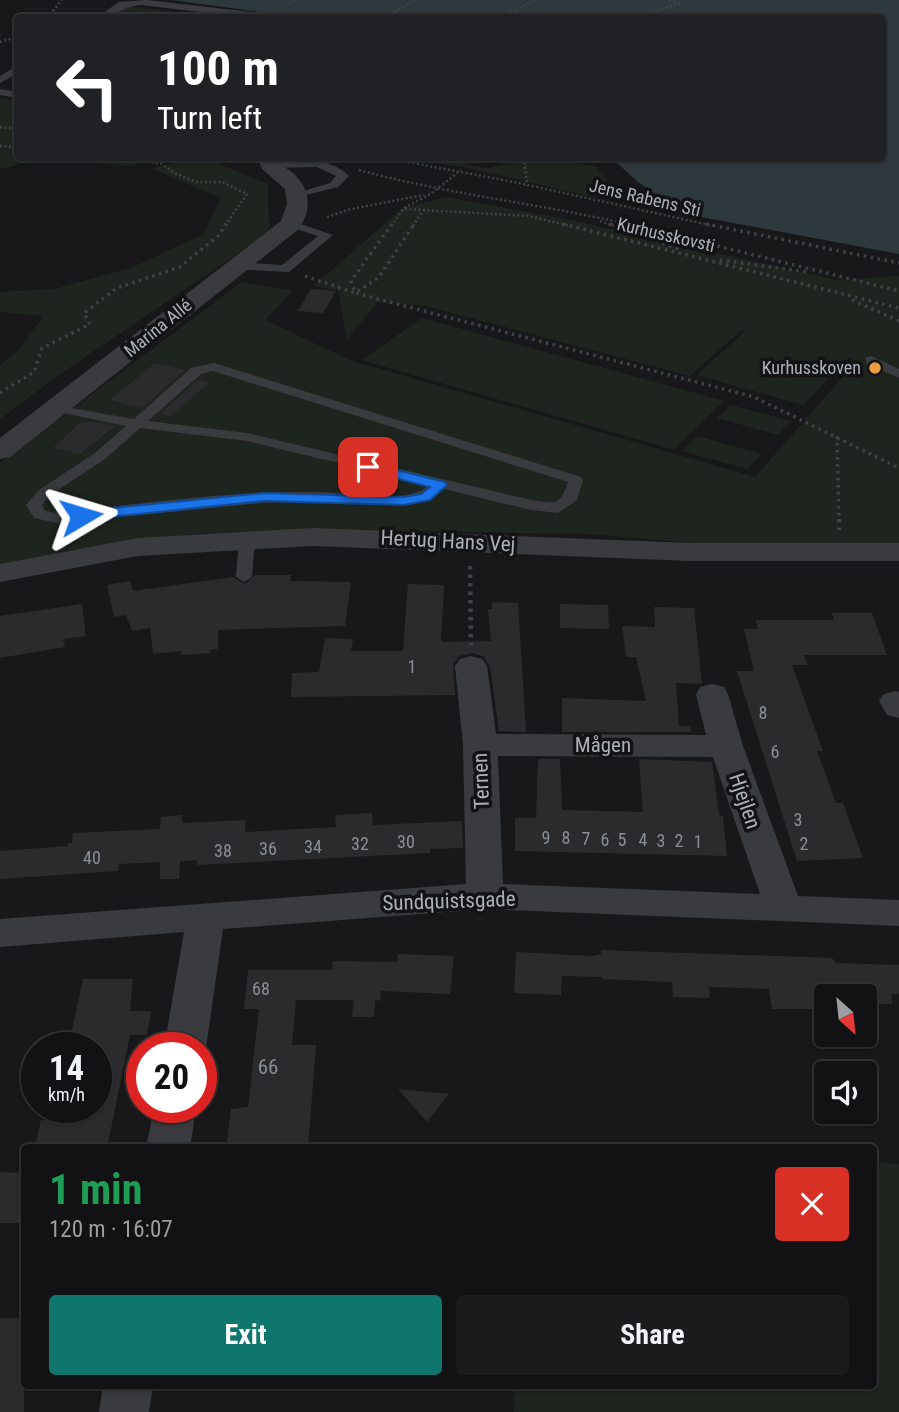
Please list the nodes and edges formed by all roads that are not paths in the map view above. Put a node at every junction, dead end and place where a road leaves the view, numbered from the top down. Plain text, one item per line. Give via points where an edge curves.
1 (106, 14) edge
2 (244, 14) edge
3 (11, 71) edge
4 (0, 80) edge
5 (268, 161) edge
6 (298, 196) junction
7 (296, 225) junction
8 (234, 266) junction
9 (871, 360) dead end
10 (899, 374) edge
11 (64, 404) junction
12 (142, 420) junction
13 (0, 451) edge
14 (440, 485) junction
15 (247, 540) junction
16 (899, 552) edge
17 (0, 573) edge
18 (244, 577) dead end
19 (471, 666) road end
20 (712, 694) dead end
21 (480, 745) junction
22 (726, 746) junction
23 (485, 896) junction
24 (783, 907) junction
25 (899, 913) edge
26 (206, 916) junction
27 (0, 933) edge
28 (188, 1032) edge
29 (172, 1123) edge
30 (169, 1144) edge
31 (128, 1389) edge
32 (124, 1412) edge

1 - 2 lane via 122,4 141,2
3 - 4 lane
5 - 6 street via 292,182
5 - 6 lane via 306,161 334,167 343,176 334,186
6 - 7 street
7 - 8 street, Marina Allé
7 - 8 lane via 327,235 285,269
8 - 11 street, Marina Allé
9 - 10 lane
11 - 12 lane
11 - 13 street, Marina Allé
12 - 14 lane via 247,437
12 - 14 lane via 100,456 44,493 34,505 39,515 57,518 264,497 404,501 425,498
12 - 14 lane via 196,371 214,367 576,480 570,500 558,508
15 - 16 street, Hertug Hans Vej via 365,537 691,552
15 - 17 street, Hertug Hans Vej via 138,547
15 - 18 lane
19 - 21 street, Ternen
20 - 22 street, Hjejlen
21 - 22 street, Mågen
21 - 23 street, Ternen
22 - 24 street, Hjejlen
23 - 24 street, Sundquistsgade
23 - 26 street, Sundquistsgade
24 - 25 street, Sundquistsgade
26 - 27 street, Sundquistsgade
26 - 28 street
29 - 30 street
31 - 32 street

